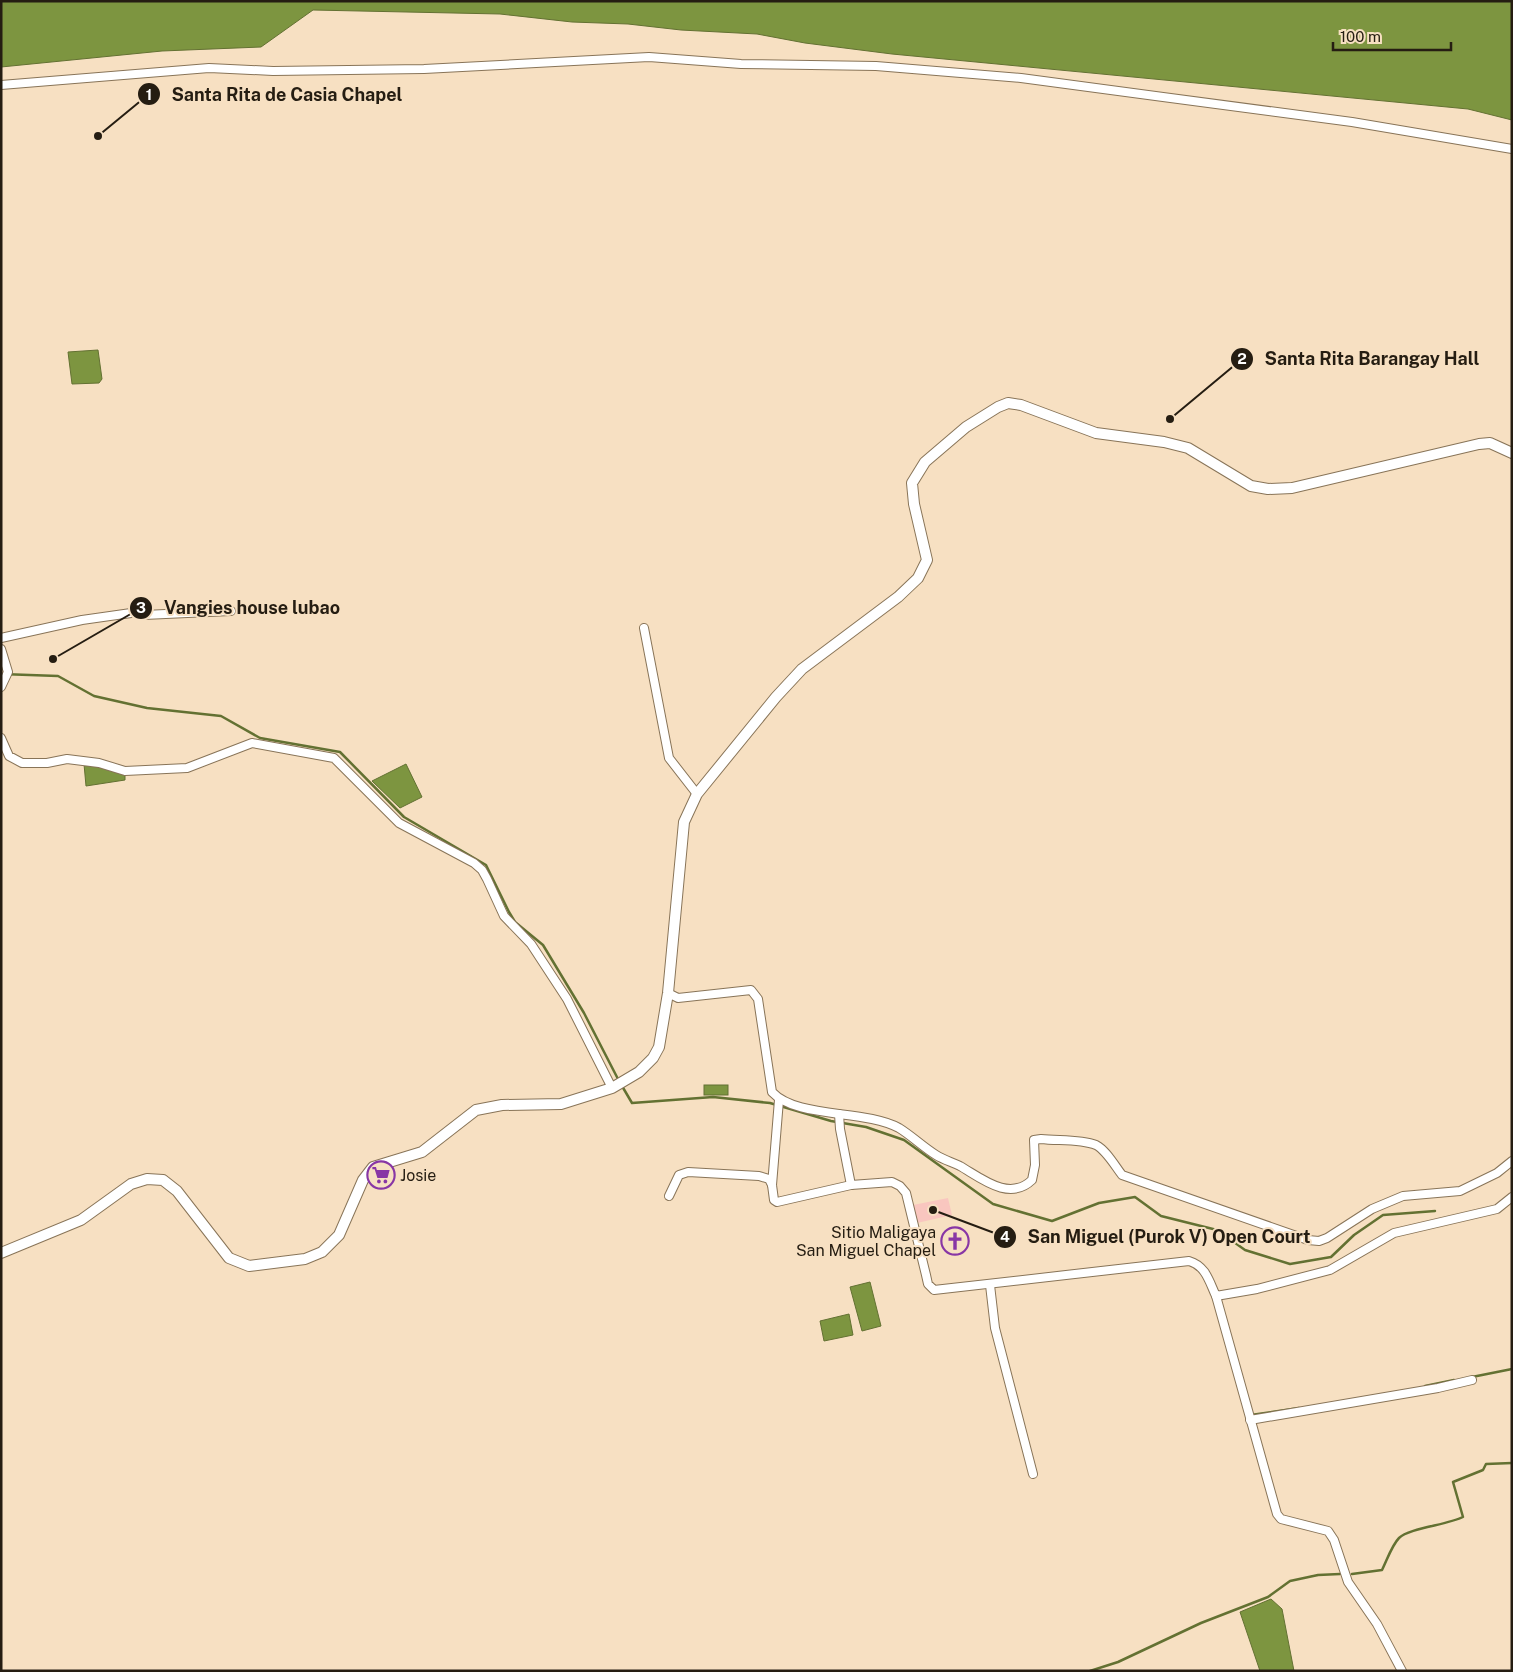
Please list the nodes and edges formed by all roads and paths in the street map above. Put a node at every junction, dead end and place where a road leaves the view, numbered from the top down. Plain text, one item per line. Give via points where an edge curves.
1 (1, 85) edge
2 (1512, 149) edge
3 (1512, 453) edge
4 (231, 611) dead end
5 (644, 628) dead end
6 (1, 638) edge
7 (1, 649) edge
8 (1, 687) edge
9 (1, 738) edge
10 (697, 794) junction
11 (668, 993) junction
12 (612, 1088) junction
13 (779, 1100) junction
14 (839, 1121) junction
15 (1512, 1161) edge
16 (772, 1185) junction
17 (851, 1185) junction
18 (669, 1196) dead end
19 (1512, 1197) edge
20 (1, 1254) edge
21 (990, 1285) junction
22 (1216, 1296) junction
23 (1472, 1380) dead end
24 (1250, 1420) junction
25 (1033, 1474) dead end
26 (1402, 1671) edge

1 - 2 street via 209,68 273,71 424,69 649,57 741,64 876,66 1021,78 1153,95 1352,122
3 - 10 street via 1490,443 1479,444 1292,488 1268,489 1251,486 1188,448 1096,433 1021,405 1008,403 998,406 925,462 912,483 927,560 918,578 898,597 802,669
4 - 6 street via 144,615 138,612 82,620
5 - 10 street via 669,758
7 - 8 street via 8,672
9 - 12 street via 9,756 22,763 66,759 99,763 125,771 187,768 252,743 334,758 399,823 482,870 504,916 531,944 567,999
10 - 11 street via 684,822
11 - 12 street via 659,1047 654,1058 639,1072
11 - 13 street via 678,998 751,990 758,999 772,1092
12 - 20 street via 561,1104 502,1105 476,1110 422,1152 373,1167 363,1180 339,1235 322,1252 305,1259 249,1266 229,1258 177,1191 163,1180 147,1179 131,1184 81,1220
13 - 14 street
13 - 16 street
14 - 15 street via 859,1115 887,1122 978,1179 1004,1188 1023,1187 1032,1180 1035,1166 1032,1145 1036,1139 1097,1146 1122,1174 1308,1240 1319,1241 1395,1199 1460,1191 1497,1173
14 - 17 street
16 - 17 street via 772,1197 776,1202
16 - 18 street via 769,1179 759,1176 688,1172 679,1175
17 - 21 street via 892,1182 906,1193 928,1284 934,1290
19 - 22 street via 1497,1209 1394,1233 1330,1270
21 - 22 street via 1188,1261 1198,1264 1204,1271
21 - 25 street via 995,1328
22 - 24 street
23 - 24 street
24 - 26 street via 1281,1519 1328,1531 1348,1582 1377,1624

